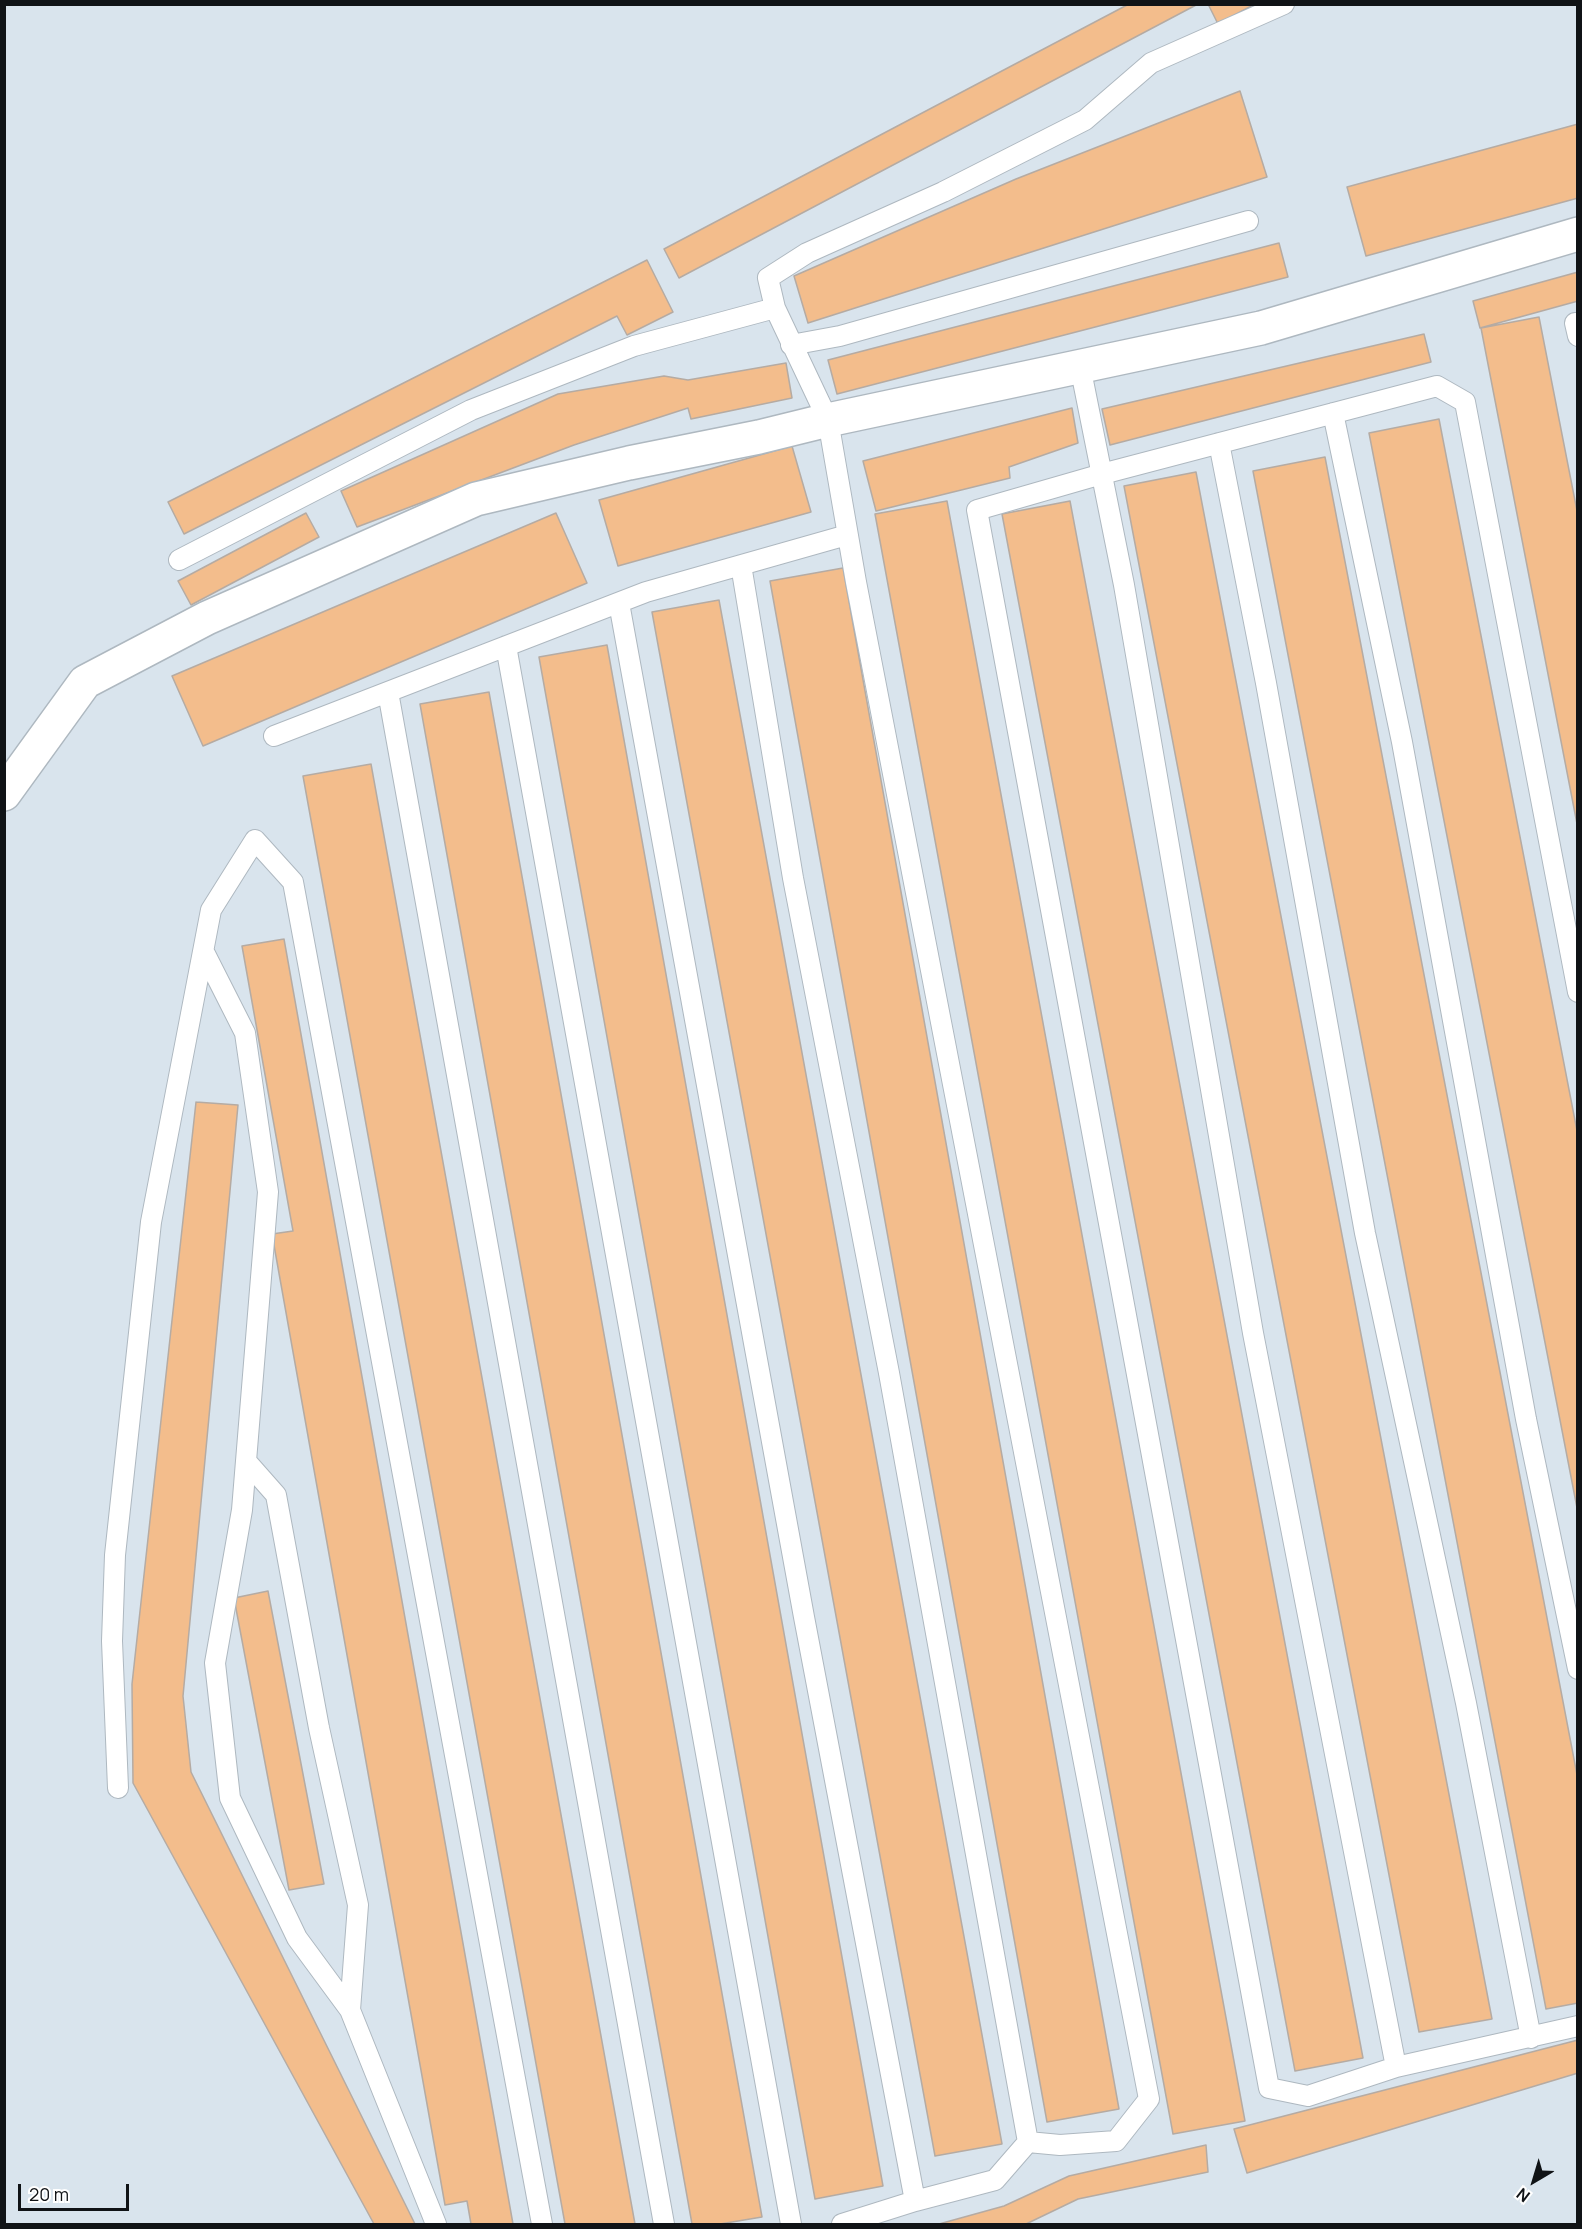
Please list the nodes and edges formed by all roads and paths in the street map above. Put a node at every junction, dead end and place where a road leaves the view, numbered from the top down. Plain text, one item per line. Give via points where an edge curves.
1 (1284, 4) edge
2 (1248, 221) dead end
3 (1578, 234) edge
4 (776, 308) junction
5 (1578, 323) edge
6 (1578, 336) edge
7 (791, 345) junction
8 (1080, 366) junction
9 (1333, 413) junction
10 (828, 420) junction
11 (1219, 443) junction
12 (1102, 474) junction
13 (847, 535) junction
14 (179, 560) dead end
15 (741, 565) junction
16 (619, 603) junction
17 (506, 646) junction
18 (388, 692) junction
19 (274, 736) dead end
20 (4, 794) edge
21 (204, 952) junction
22 (1578, 992) edge
23 (246, 1461) junction
24 (1578, 1669) edge
25 (117, 1788) dead end
26 (350, 2010) junction
27 (1578, 2026) edge
28 (1531, 2038) junction
29 (1396, 2067) junction
30 (1028, 2142) junction
31 (915, 2201) junction
32 (436, 2224) edge
33 (542, 2224) edge
34 (664, 2224) edge
35 (791, 2224) edge
36 (842, 2224) edge

1 - 4 lane via 1151,63 1085,120 943,192 807,253 768,278
2 - 7 lane via 840,336
3 - 8 street via 1262,328
4 - 7 lane
4 - 14 lane via 634,346 471,410
5 - 6 lane
7 - 10 lane
8 - 10 street
8 - 12 lane
9 - 11 lane
9 - 22 lane via 1437,386 1465,402
9 - 24 lane via 1402,742 1526,1419
10 - 13 lane
10 - 20 street via 476,499 207,618 85,682
11 - 12 lane
11 - 28 lane via 1365,1233 1466,1703
12 - 29 lane via 1253,1332
12 - 29 lane via 977,510 979,522 1269,2088 1308,2096
13 - 15 lane
13 - 30 lane via 1149,2099 1116,2141 1060,2145
15 - 16 lane
15 - 30 lane via 796,890 889,1373
16 - 17 lane
16 - 31 lane
17 - 18 lane
17 - 35 lane
18 - 19 lane
18 - 34 lane
21 - 23 lane via 245,1033 268,1192
21 - 25 lane via 151,1222 116,1543 112,1641
21 - 33 lane via 211,910 255,840 293,882
23 - 26 lane via 276,1494 319,1728 358,1905
23 - 26 lane via 242,1510 215,1663 230,1798 297,1938
26 - 32 lane
27 - 28 lane
28 - 29 lane
30 - 31 lane via 995,2180
31 - 36 lane

